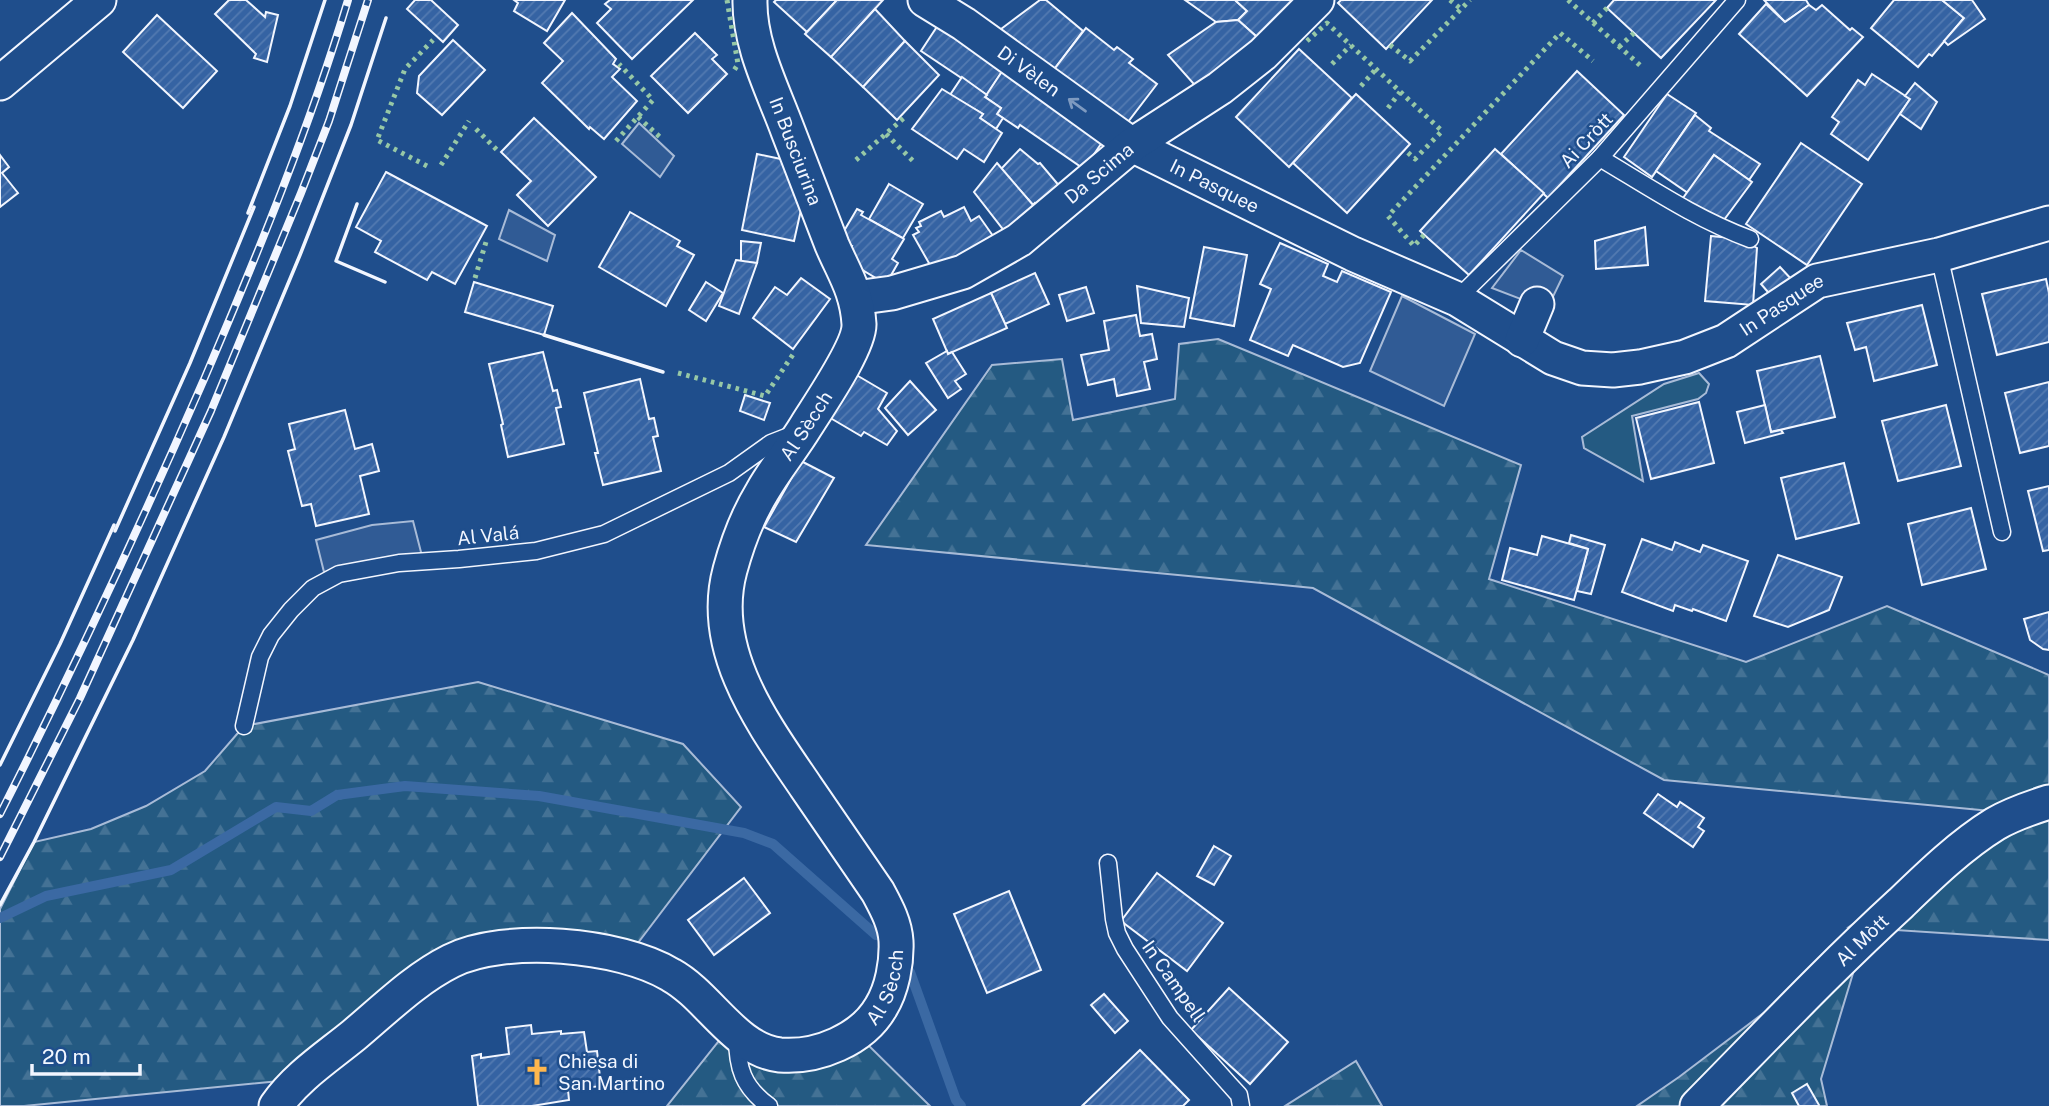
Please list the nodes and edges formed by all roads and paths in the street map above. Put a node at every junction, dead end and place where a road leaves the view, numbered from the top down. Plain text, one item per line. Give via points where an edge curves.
1 (99, 0) edge
2 (750, 0) edge
3 (925, 0) edge
4 (1317, 0) edge
5 (1737, 0) edge
6 (0, 83) edge
7 (1132, 145) junction
8 (1601, 158) junction
9 (2049, 223) edge
10 (1750, 239) dead end
11 (1939, 255) junction
12 (855, 298) junction
13 (1457, 299) junction
14 (1536, 304) dead end
15 (1522, 340) junction
16 (803, 431) junction
17 (2002, 532) dead end
18 (244, 726) dead end
19 (2049, 802) edge
20 (1108, 863) dead end
21 (737, 1033) junction
22 (276, 1106) edge
23 (769, 1106) edge
24 (1241, 1106) edge
25 (1697, 1106) edge

1 - 6 street
2 - 12 street, In Busciurina via 753,32 766,72
7 -> 3 street, Di Vèlen
4 - 7 street, Da Scima via 1220,88
5 - 8 lane, Ai Cròtt
7 - 12 street, Da Scima via 1020,240 963,272 892,293
7 - 13 street, In Pasquee via 1353,254
8 - 10 lane via 1691,213
8 - 13 lane, Ai Cròtt
9 - 11 street, In Pasquee
11 - 15 street, In Pasquee via 1817,281 1726,341 1640,367 1582,368
11 - 17 lane
12 - 16 street, Al Sècch via 860,327 850,353
13 - 15 street, In Pasquee
14 - 15 street
16 - 18 lane, Al Valá via 771,443 729,473 604,534 536,551 399,563 339,574 313,588 271,635 260,657
16 - 21 street, Al Sècch via 761,494 740,540 729,573 727,626 734,660 762,722 890,916 896,941 894,962 889,987 873,1018 832,1047 810,1053 767,1053
19 - 25 street, Al Mòtt via 1993,825 1924,881
20 - 24 lane, In Campell via 1114,919 1125,948 1170,1018 1239,1095
21 - 22 street, Al Sècch via 679,979 656,965 597,950 505,948 453,960 427,975 300,1079
21 - 23 lane via 743,1076

